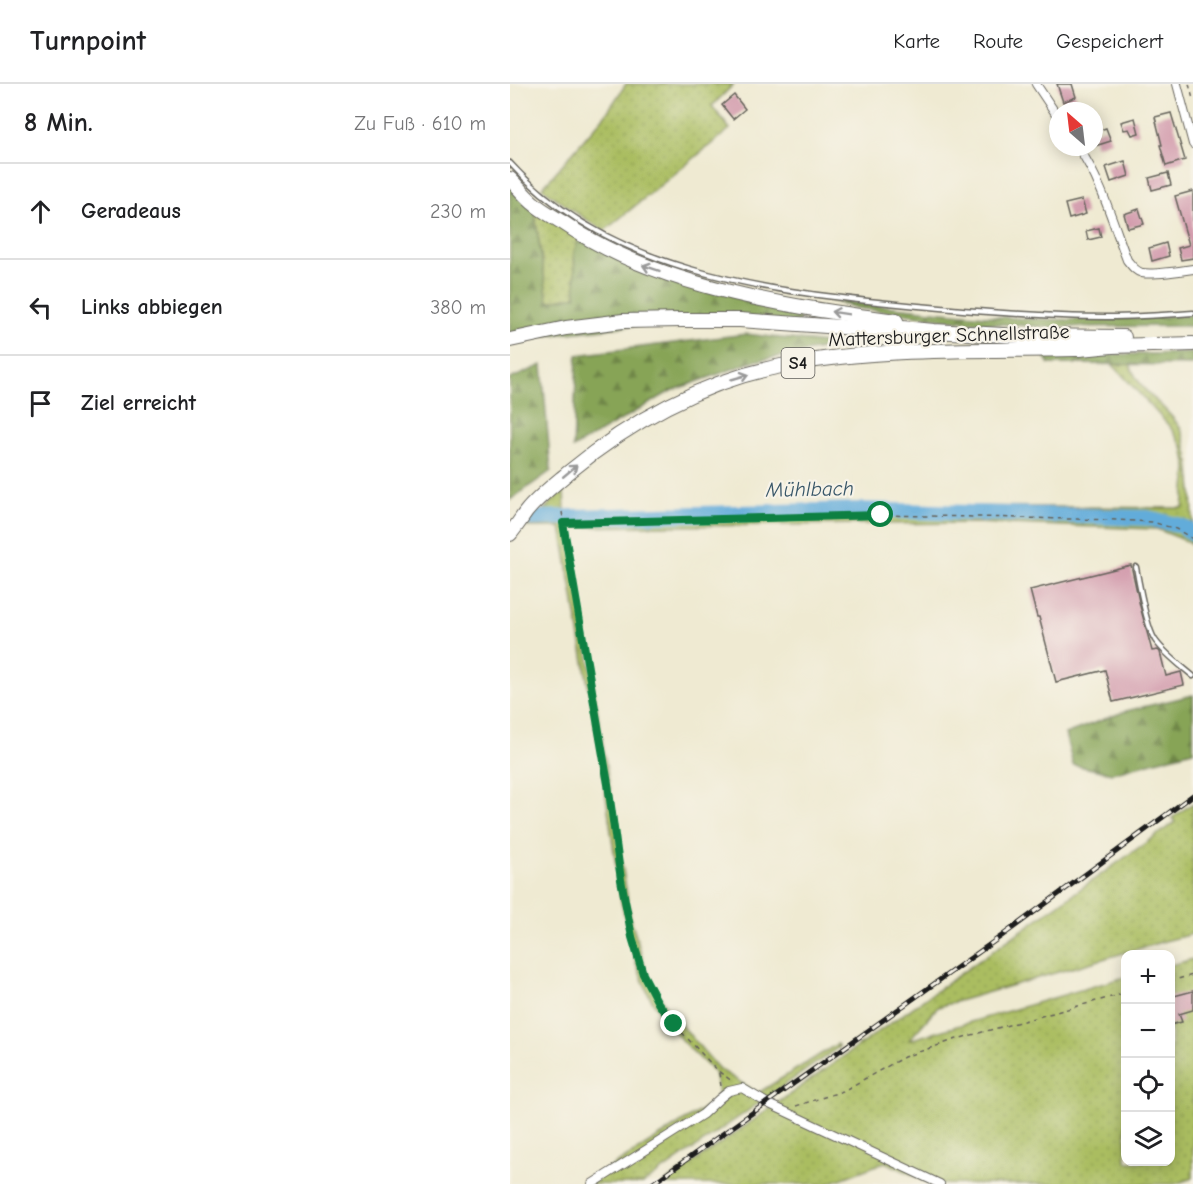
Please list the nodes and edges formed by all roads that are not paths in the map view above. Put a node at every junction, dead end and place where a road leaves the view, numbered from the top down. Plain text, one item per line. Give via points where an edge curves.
1 (1036, 84) edge
2 (1177, 84) edge
3 (1049, 104) edge
4 (1193, 144) edge
5 (1084, 156) edge
6 (510, 163) edge
7 (510, 179) edge
8 (1193, 269) edge
9 (1193, 313) edge
10 (869, 329) junction
11 (960, 333) junction
12 (1193, 335) edge
13 (510, 340) edge
14 (1193, 344) edge
15 (1111, 346) junction
16 (513, 530) edge
17 (1136, 567) dead end
18 (1193, 676) edge
19 (592, 1184) edge
20 (940, 1184) edge

1 - 3 street
2 - 4 street
5 - 8 street via 1127,260 1134,268 1142,273
6 - 9 lane via 539,191 597,231 686,268 723,278 830,297 976,312 1109,317
11 -> 7 highway via 792,304 690,281 633,262 581,235 533,202
10 - 11 highway, Mattersburger Schnellstraße / S4
10 - 13 highway, Mattersburger Schnellstraße / S4 via 740,320 623,321
10 - 15 highway via 934,338
11 - 12 highway, Mattersburger Schnellstraße / S4
14 - 15 highway, Mattersburger Schnellstraße / S4
16 -> 15 highway, Mattersburger Schnellstraße / S4 via 527,511 590,455 644,419 730,380 786,365 865,355
17 - 18 lane via 1154,639
19 - 20 street via 703,1114 729,1091 742,1088

